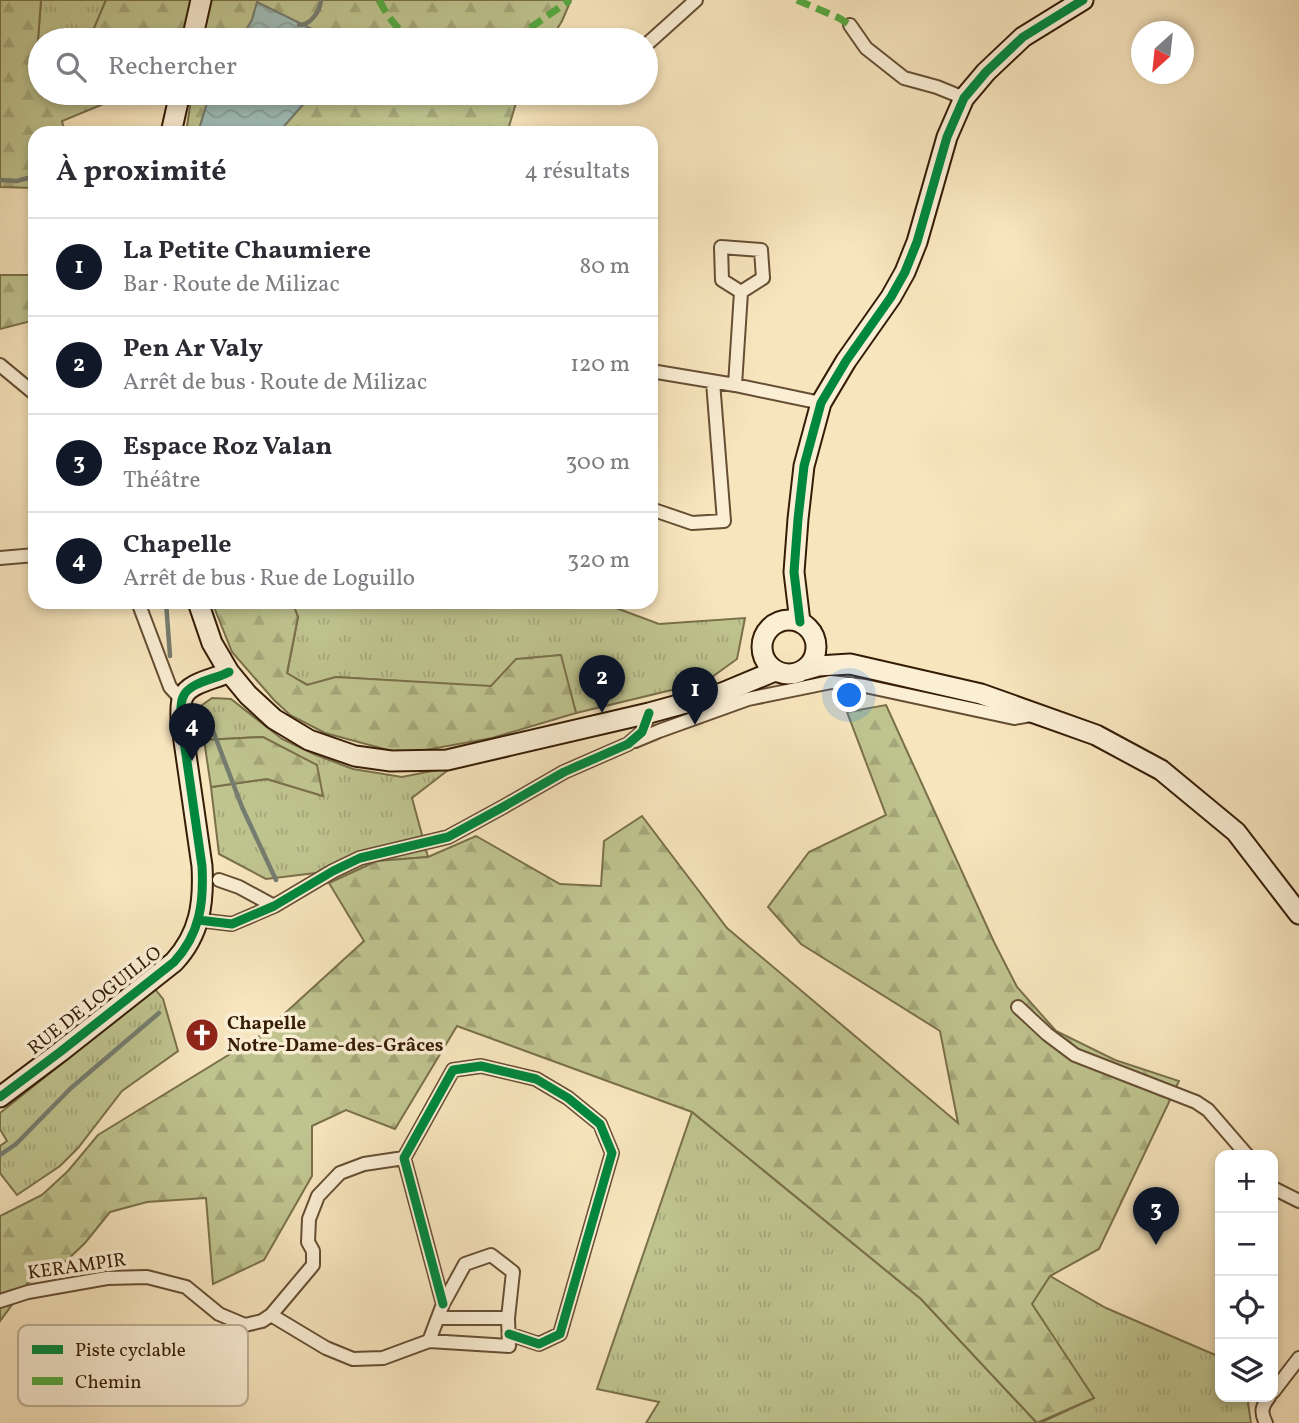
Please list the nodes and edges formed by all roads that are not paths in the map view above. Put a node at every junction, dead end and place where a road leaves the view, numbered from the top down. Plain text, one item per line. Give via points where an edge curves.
1 (201, 0) edge
2 (696, 0) edge
3 (1083, 0) edge
4 (849, 25) dead end
5 (195, 28) edge
6 (658, 34) edge
7 (964, 98) junction
8 (177, 105) edge
9 (173, 126) edge
10 (741, 292) dead end
11 (0, 365) edge
12 (658, 372) edge
13 (713, 382) junction
14 (735, 385) junction
15 (28, 388) edge
16 (821, 403) junction
17 (658, 511) edge
18 (28, 556) edge
19 (0, 558) edge
20 (794, 572) junction
21 (141, 609) edge
22 (200, 609) edge
23 (800, 622) junction
24 (777, 623) junction
25 (814, 639) junction
26 (762, 646) junction
27 (850, 664) junction
28 (804, 670) junction
29 (775, 671) junction
30 (229, 672) junction
31 (722, 693) junction
32 (181, 699) junction
33 (649, 713) junction
34 (1039, 713) junction
35 (628, 744) junction
36 (219, 880) dead end
37 (274, 906) junction
38 (1299, 914) edge
39 (198, 920) junction
40 (1018, 1007) dead end
41 (0, 1097) edge
42 (1243, 1150) edge
43 (404, 1158) junction
44 (1278, 1190) edge
45 (1299, 1201) edge
46 (0, 1301) edge
47 (443, 1304) junction
48 (271, 1315) junction
49 (438, 1318) junction
50 (508, 1318) junction
51 (509, 1334) junction
52 (429, 1341) junction
53 (1299, 1358) edge
54 (1278, 1385) edge
55 (1265, 1402) edge
56 (1266, 1423) edge

1 - 5 main road
2 - 6 street
3 - 7 main road via 1023,37
4 - 7 street via 866,48 904,78
7 - 16 main road via 947,137 905,272
8 - 9 main road
10 - 14 street
11 - 15 street
12 - 13 street
13 - 14 street
13 - 17 street via 724,522 692,523
14 - 16 street
16 - 20 main road via 804,466
18 - 19 street
20 - 23 main road
20 - 24 main road
21 - 32 street via 170,687
22 - 30 main road
23 - 24 main road
23 - 25 main road
24 - 26 main road via 769,628
25 - 27 main road
25 - 28 main road via 814,656
26 - 29 main road via 763,656
26 - 31 main road
27 - 28 main road
27 - 34 main road via 981,694
28 - 29 main road
29 - 31 main road
30 - 32 main road via 193,687
30 - 33 main road via 274,719 310,740 355,756 391,761 447,760
31 - 33 main road
32 - 39 main road, RUE DE LOGUILLO via 202,866
33 - 35 street via 642,732
34 - 35 street via 1014,718 831,682 748,699
34 - 38 main road via 1096,735 1161,770 1236,832
35 - 37 street via 564,772 448,837 360,858
36 - 37 street
37 - 39 street via 232,924
39 - 41 main road, RUE DE LOGUILLO via 186,950 174,962
40 - 42 street via 1074,1055 1196,1102
43 - 47 street
43 - 48 street via 364,1164 340,1174 318,1196 309,1219 313,1265
43 - 51 street via 453,1070 481,1066 536,1079 600,1124 612,1153 560,1334 539,1344
44 - 45 street
46 - 48 street, KERAMPIR via 107,1278 147,1277 186,1287 219,1314 245,1325
47 - 49 street
47 - 50 street via 465,1264 491,1255 513,1272
48 - 52 street via 353,1359 383,1358
49 - 50 street
49 - 52 street
50 - 51 street
51 - 52 street via 509,1346
53 - 54 street
55 - 56 street via 1261,1411

